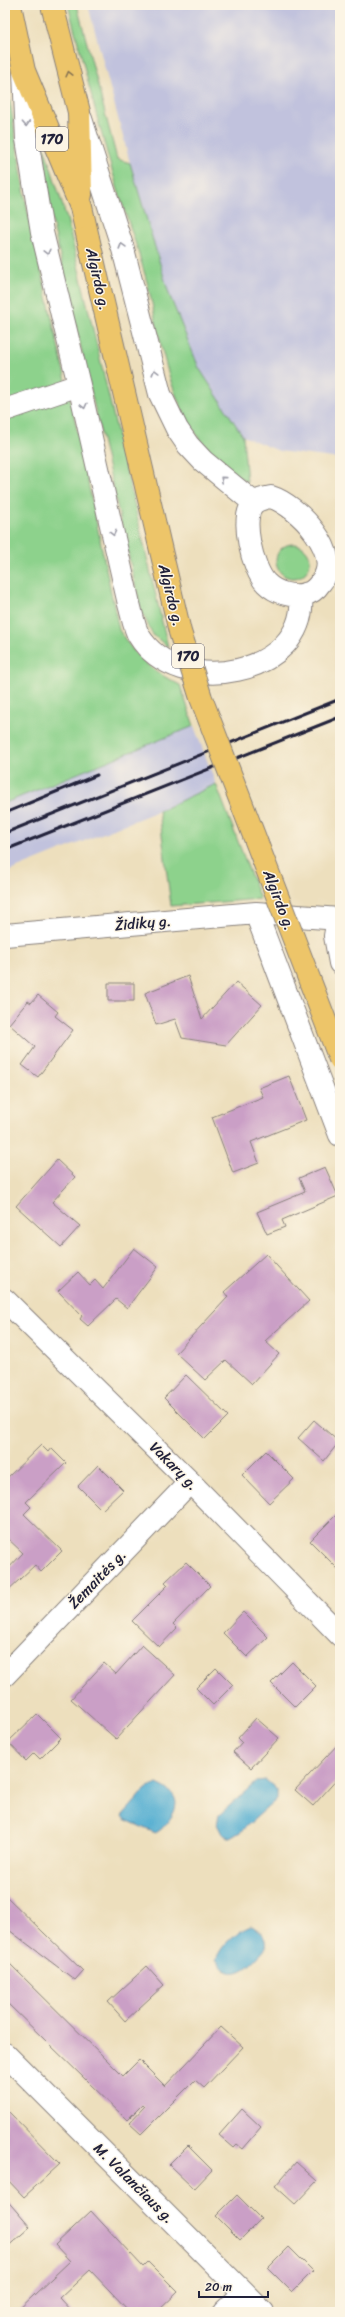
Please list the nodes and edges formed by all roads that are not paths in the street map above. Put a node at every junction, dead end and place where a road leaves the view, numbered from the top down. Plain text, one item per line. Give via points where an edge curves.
1 (10, 5) edge
2 (52, 5) edge
3 (24, 71) junction
4 (79, 112) junction
5 (81, 207) junction
6 (80, 385) junction
7 (5, 410) edge
8 (254, 503) junction
9 (301, 596) junction
10 (256, 913) junction
11 (339, 919) edge
12 (5, 935) edge
13 (340, 963) edge
14 (340, 1059) edge
15 (340, 1135) edge
16 (5, 1300) edge
17 (190, 1482) junction
18 (340, 1636) edge
19 (5, 1675) edge
20 (5, 2054) edge
21 (244, 2293) junction
22 (224, 2312) edge
23 (263, 2312) edge

1 - 3 main road, Algirdo g. / 170
4 -> 2 main road, Algirdo g. / 170
3 - 5 main road, Algirdo g. / 170
3 -> 6 street via 27,139 42,232
4 - 5 main road, Algirdo g. / 170
8 -> 4 street via 203,461 188,445 160,394 123,249
5 - 14 main road, Algirdo g. / 170, bridge via 180,632 201,698
6 - 7 street
6 -> 9 street via 129,604 139,636 155,652 177,667 207,674 240,671 270,657 296,630 302,615
8 - 9 street via 249,512 248,533 258,570 265,582 275,591
8 - 9 street via 271,497 289,506 311,527 325,548 329,562 324,580 309,593
10 - 11 street, Židikų g.
10 - 12 street, Židikų g.
10 - 15 street
11 - 13 street via 335,936
16 - 17 street, Vakarų g.
17 - 18 street, Vakarų g.
17 - 19 street, Žemaitės g.
20 - 21 street, M. Valančiaus g.
21 - 22 street
21 - 23 street, M. Valančiaus g.

